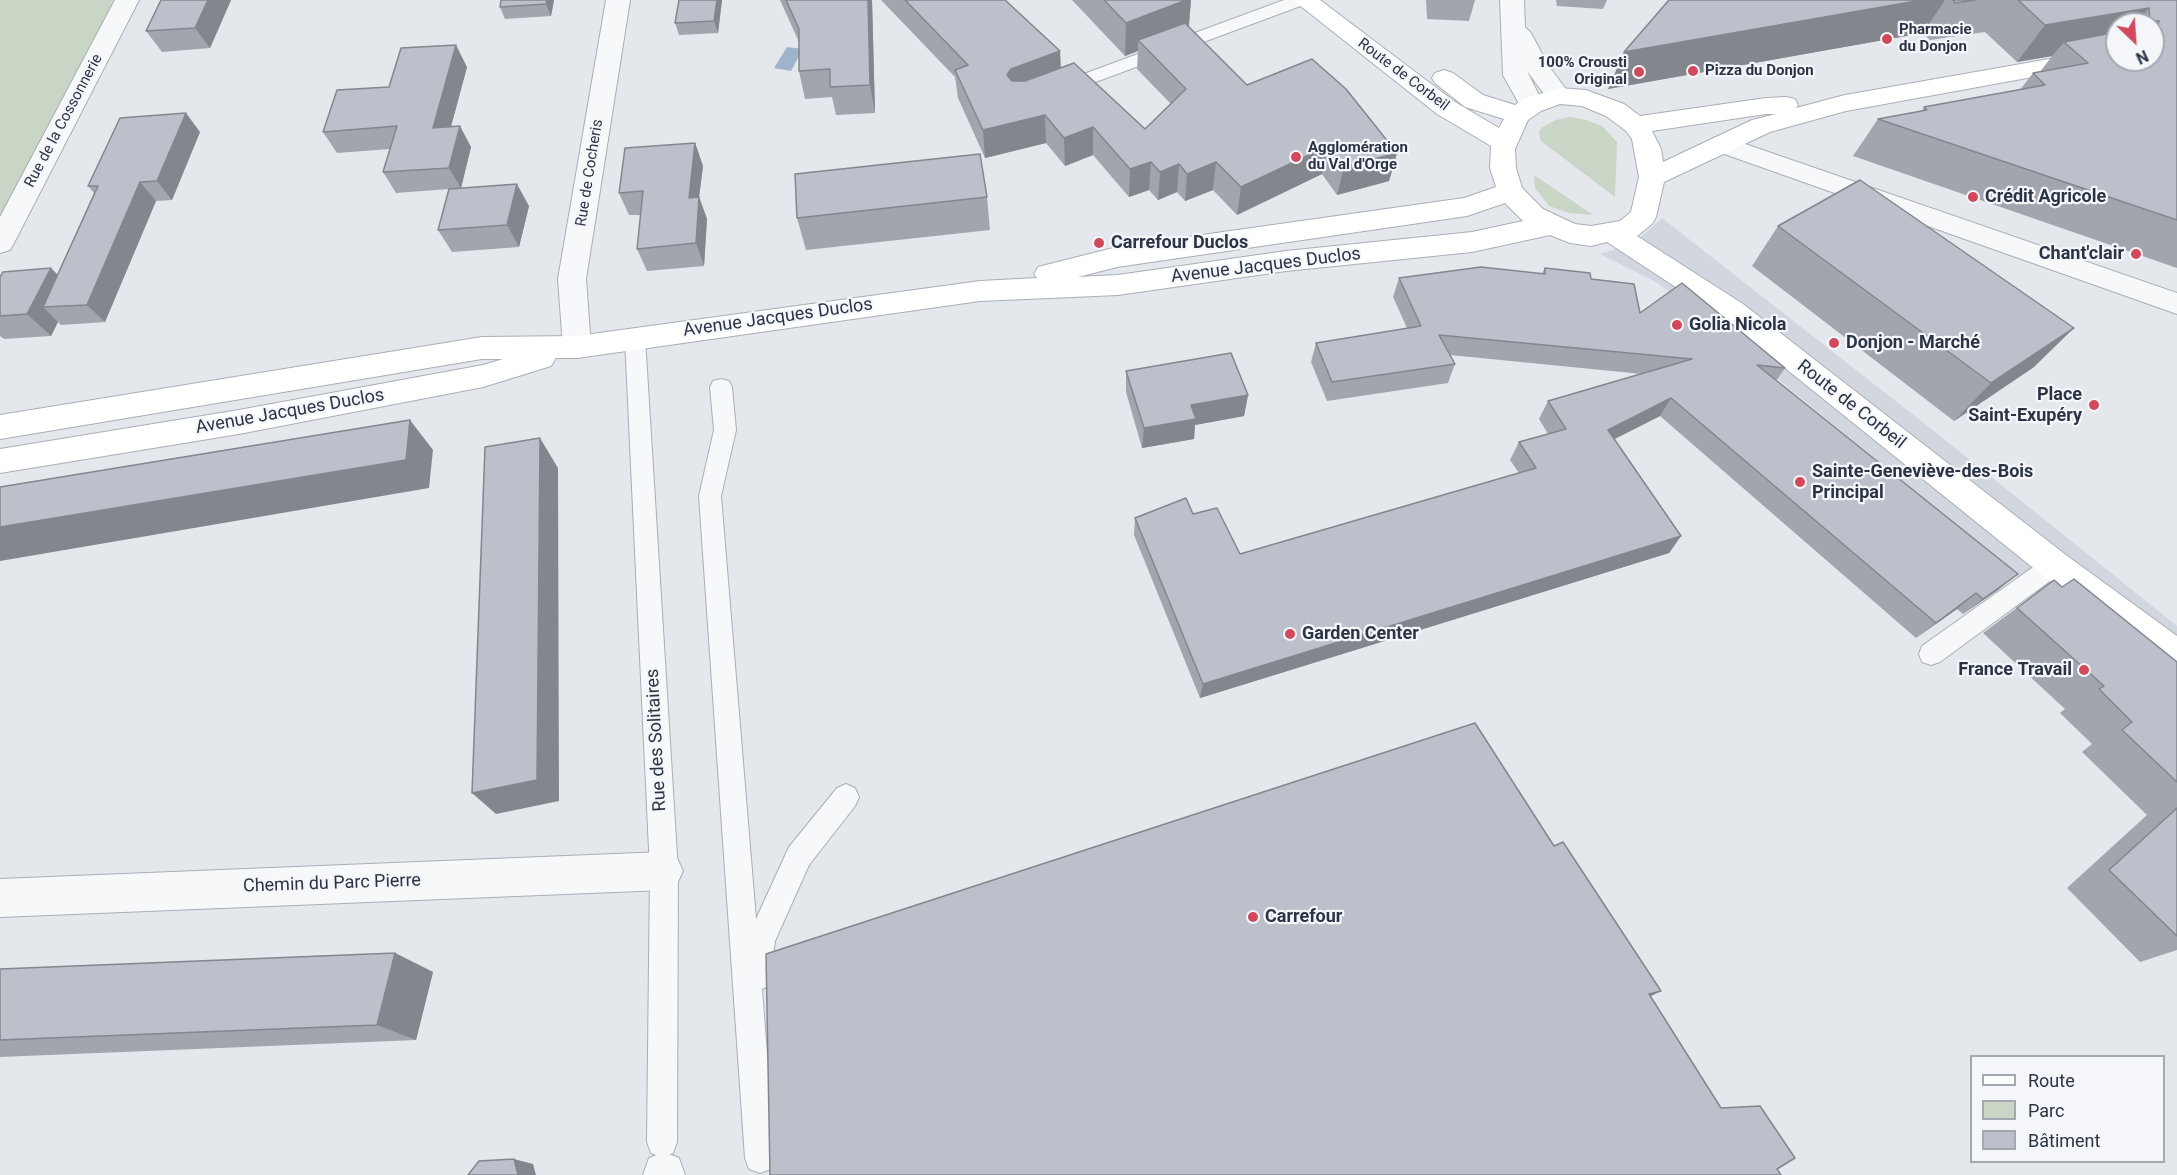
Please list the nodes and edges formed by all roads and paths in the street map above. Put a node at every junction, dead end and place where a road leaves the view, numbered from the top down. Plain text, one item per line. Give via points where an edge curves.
1 (127, 0) edge
2 (618, 0) edge
3 (1300, 0) edge
4 (1305, 0) edge
5 (1340, 0) edge
6 (1512, 0) edge
7 (1515, 27) junction
8 (2105, 57) edge
9 (1042, 96) edge
10 (1559, 96) junction
11 (1845, 103) junction
12 (1525, 110) junction
13 (1635, 125) junction
14 (1505, 143) junction
15 (1722, 144) junction
16 (1652, 177) junction
17 (1510, 192) junction
18 (1643, 217) junction
19 (1551, 225) junction
20 (1613, 233) junction
21 (0, 243) edge
22 (980, 291) junction
23 (2177, 304) edge
24 (1733, 311) junction
25 (635, 338) junction
26 (577, 347) junction
27 (721, 387) dead end
28 (0, 427) edge
29 (0, 461) edge
30 (2054, 565) junction
31 (1931, 654) dead end
32 (2177, 656) edge
33 (2177, 681) edge
34 (846, 797) dead end
35 (664, 871) junction
36 (0, 898) edge
37 (750, 1024) junction
38 (760, 1158) dead end
39 (663, 1163) edge

1 - 21 street, Rue de la Cossonnerie
2 - 26 street, Rue de Cocheris via 572,279
3 - 9 lane
4 - 14 main road, Route de Corbeil via 1446,108
5 - 12 main road, Route de Corbeil via 1474,101
6 - 7 street
7 - 10 street via 1537,68
7 - 12 street via 1515,75
8 - 11 main road
10 - 12 main road
10 - 13 main road via 1602,103
11 - 13 main road via 1766,106
11 - 15 main road via 1761,126
12 - 14 main road
13 - 16 main road via 1648,150
14 - 17 main road via 1503,168
15 - 16 main road
15 - 23 street
16 - 18 main road
17 - 19 main road via 1534,216
17 - 22 main road, Avenue Jacques Duclos via 1467,207 1117,257
18 - 20 main road via 1628,229
18 - 24 main road, Route de Corbeil
19 - 20 main road via 1591,236
19 - 22 main road, Avenue Jacques Duclos via 1472,242 1286,261 1118,285
20 - 24 main road, Route de Corbeil
22 - 25 main road, Avenue Jacques Duclos
24 - 30 main road, Route de Corbeil
25 - 26 main road, Avenue Jacques Duclos
25 - 35 lane, Rue des Solitaires
26 - 28 main road, Avenue Jacques Duclos via 482,348
26 - 29 main road, Avenue Jacques Duclos via 483,376 239,422
27 - 37 lane via 725,430 710,495
30 - 31 lane
30 - 32 main road, Route de Corbeil
30 - 33 main road, Route de Corbeil
34 - 37 lane via 799,856 761,940
35 - 36 street, Chemin du Parc Pierre
35 - 39 lane, Rue des Solitaires
37 - 38 lane

